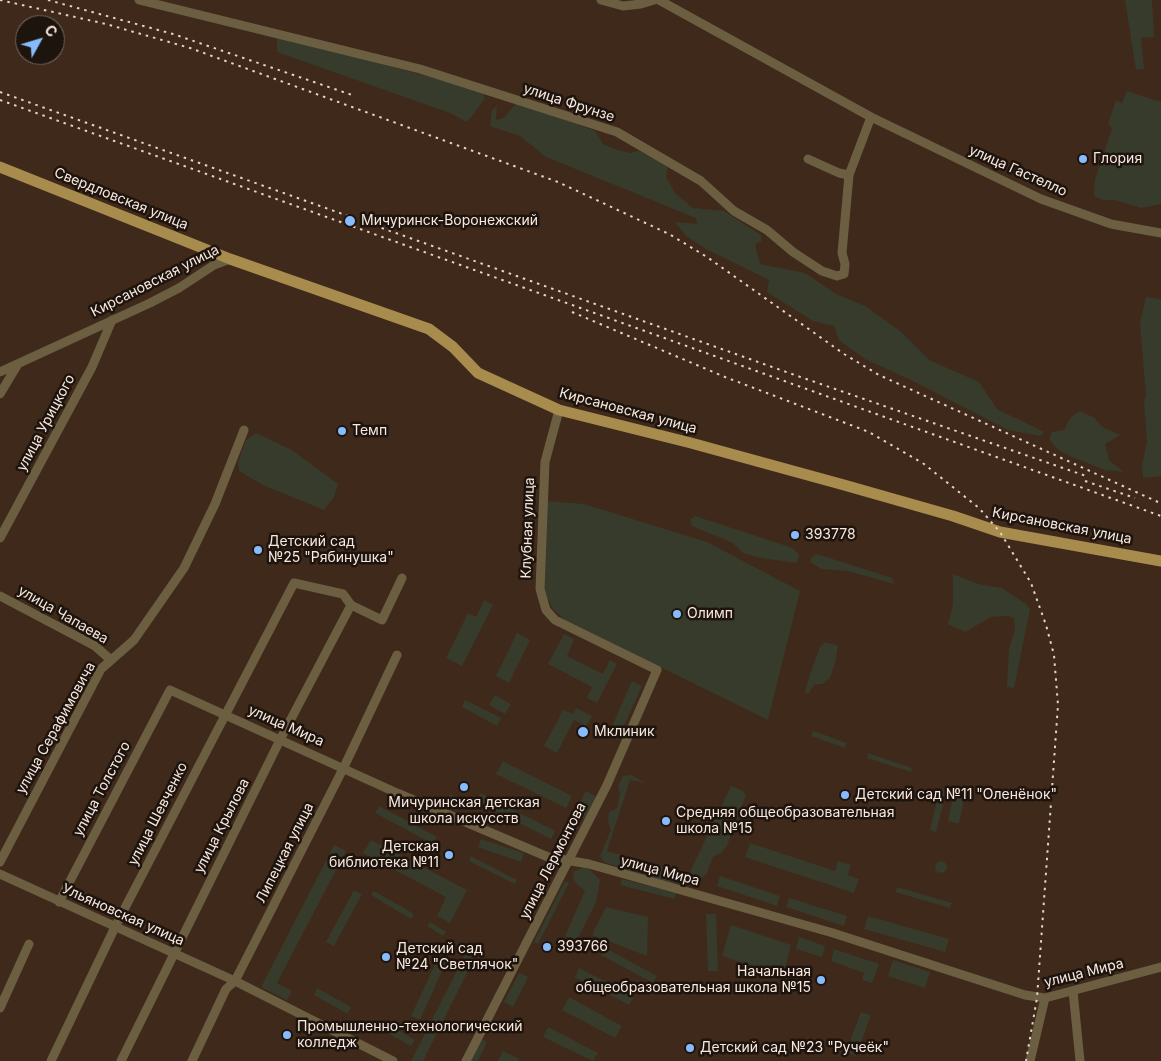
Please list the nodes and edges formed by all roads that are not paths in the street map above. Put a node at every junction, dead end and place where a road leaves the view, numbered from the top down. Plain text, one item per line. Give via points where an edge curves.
1 (139, 0) edge
2 (601, 0) edge
3 (654, 0) edge
4 (659, 0) edge
5 (871, 118) junction
6 (808, 159) dead end
7 (0, 167) edge
8 (849, 175) junction
9 (1161, 233) edge
10 (230, 259) junction
11 (112, 320) junction
12 (18, 364) junction
13 (0, 372) edge
14 (0, 394) edge
15 (559, 410) junction
16 (244, 430) dead end
17 (0, 538) edge
18 (1161, 561) edge
19 (402, 578) dead end
20 (0, 596) edge
21 (350, 605) junction
22 (397, 654) dead end
23 (111, 660) junction
24 (657, 670) joint
25 (170, 690) joint
26 (225, 714) junction
27 (281, 738) junction
28 (344, 767) junction
29 (0, 862) edge
30 (568, 862) junction
31 (0, 874) edge
32 (59, 902) junction
33 (116, 925) junction
34 (29, 944) dead end
35 (174, 952) junction
36 (1161, 967) edge
37 (235, 981) junction
38 (1074, 991) junction
39 (1045, 998) junction
40 (0, 1008) edge
41 (51, 1061) edge
42 (120, 1061) edge
43 (192, 1061) edge
44 (393, 1061) edge
45 (466, 1061) edge
46 (1030, 1061) edge
47 (1080, 1061) edge

1 - 8 street, улица Фрунзе via 420,69 617,132 701,182 734,211 767,230 793,252 822,271 837,276 844,274 842,253
2 - 3 street via 623,6
4 - 5 street, улица Гастелло
5 - 8 street
5 - 9 street, улица Гастелло via 1041,199 1111,224
6 - 8 street
7 - 10 main road, Свердловская улица
10 - 11 street, Кирсановская улица
10 - 15 main road, Кирсановская улица via 429,329 453,347 478,373
11 - 12 street, Кирсановская улица
11 - 17 street, улица Урицкого via 92,367
12 - 13 street, Кирсановская улица
12 - 14 street
15 - 18 main road, Кирсановская улица via 835,482 1000,532
15 - 24 street, Клубная улица via 545,462 540,589 546,610 555,620
16 - 23 street, улица Серафимовича via 215,504 184,568 134,640
19 - 21 street via 382,620
20 - 23 street, улица Чапаева via 95,646
21 - 26 street, улица Шевченко via 343,594 294,582
21 - 27 street, улица Крылова
22 - 28 street, Липецкая улица
23 - 29 street, улица Серафимовича via 100,669
24 - 30 street, улица Лермонтова via 607,785
25 - 26 street, улица Мира
25 - 32 street, улица Толстого
26 - 27 street, улица Мира
26 - 33 street, улица Шевченко
27 - 28 street, улица Мира
27 - 35 street, улица Крылова
28 - 30 street, улица Мира via 531,850
28 - 37 street, Липецкая улица
30 - 39 street, улица Мира via 589,864 786,920 1025,995
30 - 45 street, улица Лермонтова
31 - 32 street, Ульяновская улица
32 - 33 street, Ульяновская улица
33 - 35 street, Ульяновская улица
33 - 41 street, улица Шевченко
34 - 40 street
35 - 37 street, Ульяновская улица
35 - 42 street, улица Крылова
36 - 38 street, улица Мира
37 - 43 street, Липецкая улица via 226,989
37 - 44 street, Ульяновская улица
38 - 39 street, улица Мира
38 - 47 street
39 - 46 street

